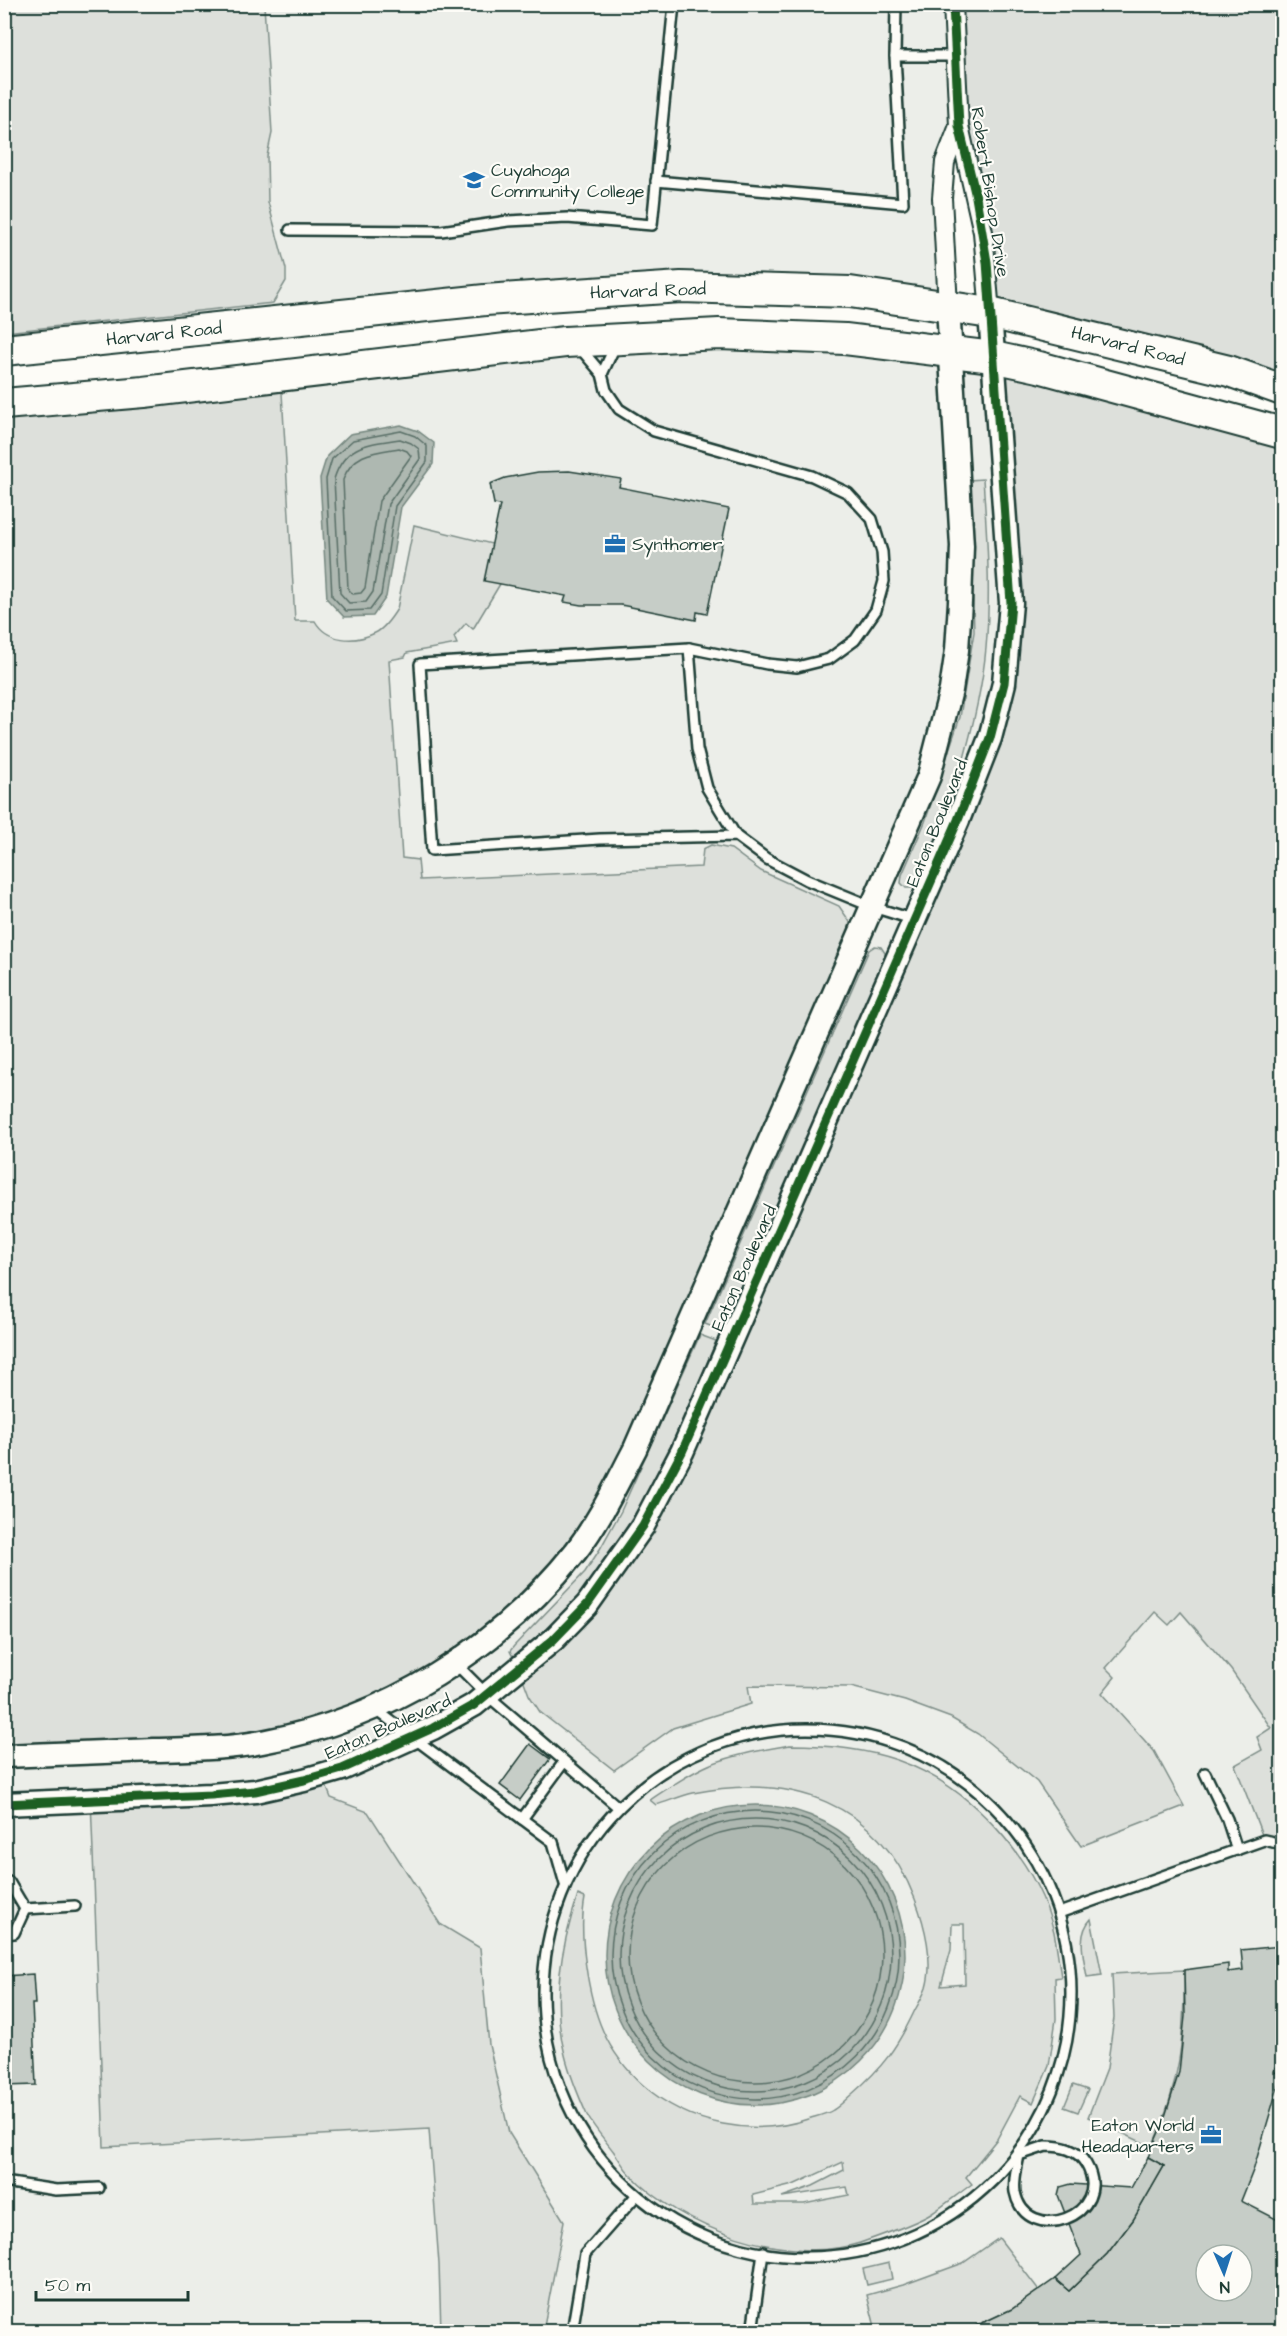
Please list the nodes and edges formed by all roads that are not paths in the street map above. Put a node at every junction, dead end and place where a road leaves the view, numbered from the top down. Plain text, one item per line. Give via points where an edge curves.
1 (674, 4) edge
2 (896, 4) edge
3 (953, 4) edge
4 (895, 56) junction
5 (956, 56) junction
6 (959, 126) junction
7 (656, 181) junction
8 (290, 230) dead end
9 (948, 306) junction
10 (990, 313) junction
11 (617, 340) junction
12 (574, 341) junction
13 (4, 350) edge
14 (951, 353) junction
15 (993, 357) junction
16 (602, 374) junction
17 (1282, 390) edge
18 (4, 404) edge
19 (1282, 433) edge
20 (689, 648) junction
21 (736, 836) junction
22 (873, 907) junction
23 (915, 920) junction
24 (456, 1664) junction
25 (487, 1695) junction
26 (373, 1708) junction
27 (414, 1737) junction
28 (4, 1756) edge
29 (564, 1762) junction
30 (1205, 1773) dead end
31 (4, 1804) edge
32 (618, 1807) junction
33 (522, 1819) junction
34 (1282, 1844) edge
35 (1237, 1850) junction
36 (4, 1882) edge
37 (565, 1884) junction
38 (75, 1906) dead end
39 (25, 1909) junction
40 (1059, 1912) junction
41 (4, 1934) edge
42 (1019, 2155) junction
43 (4, 2182) edge
44 (99, 2188) dead end
45 (636, 2197) junction
46 (763, 2252) junction
47 (572, 2331) edge
48 (752, 2331) edge

1 - 7 lane
2 - 4 lane
3 - 5 street, Robert Bishop Drive
4 - 5 lane
4 - 7 lane via 903,203
5 - 6 street, Robert Bishop Drive
6 - 9 street, Robert Bishop Drive via 945,162 942,198
6 - 10 street, Robert Bishop Drive via 983,232
7 - 8 lane via 652,225 567,218 508,221 441,231
9 - 10 main road, Harvard Road
9 - 13 main road, Harvard Road via 850,292 681,287 485,300
9 - 14 street, Eaton Boulevard
10 - 15 street, Eaton Boulevard
10 - 17 main road, Harvard Road via 1229,371
11 - 12 main road
11 - 14 main road via 720,334 845,339
11 - 16 lane
12 - 16 lane
12 - 18 main road via 144,392
14 - 15 main road
14 - 22 street, Eaton Boulevard via 962,546 957,650 942,732 929,776
15 - 19 main road
15 - 23 street, Eaton Boulevard via 1011,603 1004,683 990,738
16 - 20 lane via 606,390 619,409 654,432 812,476 848,493 872,519 882,552 884,581 876,610 855,640 829,659 797,667
20 - 21 lane via 697,749 707,788
20 - 21 lane via 420,664 432,850
21 - 22 lane via 766,859
22 - 23 lane
22 - 24 street, Eaton Boulevard via 640,1439 610,1497 577,1549 538,1594
23 - 25 street, Eaton Boulevard via 682,1452 648,1517 587,1605 553,1640
24 - 25 lane
24 - 26 street, Eaton Boulevard
25 - 27 street, Eaton Boulevard
25 - 29 lane
26 - 27 lane
26 - 28 street, Eaton Boulevard via 321,1727 251,1744
27 - 31 street, Eaton Boulevard via 342,1769 255,1791
27 - 33 lane
29 - 32 lane
29 - 33 lane
30 - 35 lane
32 - 37 lane via 588,1843
32 - 40 lane via 635,1790 686,1759 743,1736 816,1728 888,1740 953,1771 1008,1819 1048,1880
33 - 37 lane via 553,1842
34 - 35 lane via 1264,1840
35 - 40 lane
36 - 39 lane via 9,1882
37 - 45 lane via 542,1967 547,2052 580,2132
38 - 39 lane
39 - 41 lane via 14,1933
40 - 42 lane via 1070,1949 1072,2022 1055,2092
42 - 42 lane via 1015,2193 1028,2213 1050,2222 1062,2221 1083,2208 1092,2183 1089,2170 1077,2154 1060,2146 1046,2146
42 - 46 lane via 956,2214 878,2250 793,2259
43 - 44 lane via 56,2190
45 - 46 lane via 709,2241
45 - 47 lane via 585,2254
46 - 48 lane

